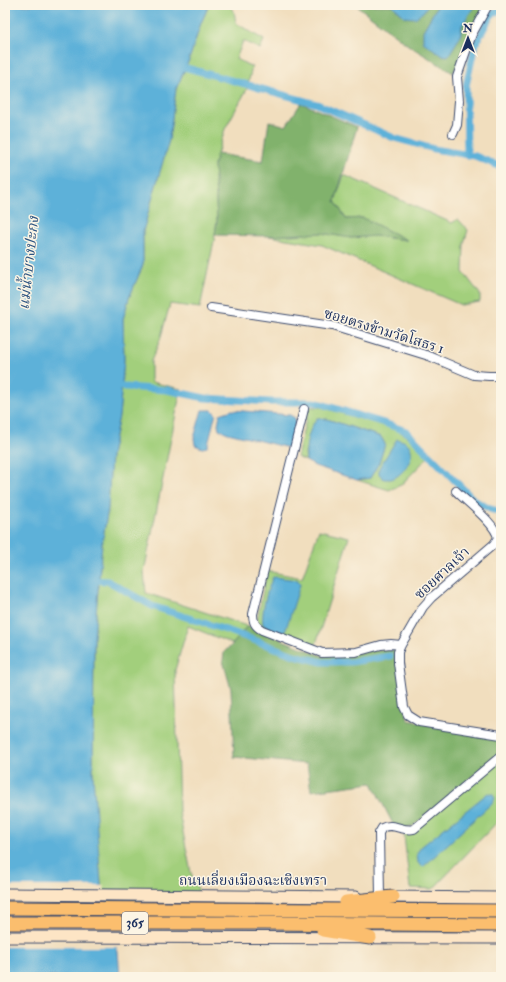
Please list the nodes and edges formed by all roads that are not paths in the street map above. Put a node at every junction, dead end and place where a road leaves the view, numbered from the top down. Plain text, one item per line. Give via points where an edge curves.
1 (488, 5) edge
2 (453, 134) dead end
3 (211, 308) dead end
4 (501, 376) edge
5 (304, 409) dead end
6 (456, 491) dead end
7 (401, 645) junction
8 (501, 735) edge
9 (501, 756) edge
10 (5, 894) edge
11 (386, 897) junction
12 (501, 898) edge
13 (5, 908) edge
14 (287, 909) junction
15 (501, 911) edge
16 (5, 923) edge
17 (286, 923) junction
18 (501, 925) edge
19 (5, 937) edge
20 (370, 938) junction
21 (501, 938) edge

1 - 2 street via 472,34 457,77 457,125
3 - 4 street, ซอยตรงข้ามวัดโสธร 1 via 332,326 429,356 474,375
5 - 7 street via 253,622 262,630 322,653 356,652 381,645
6 - 7 street, ซอยศาลเจ้า via 489,522 498,538 426,602
7 - 8 street, ซอยศาลเจ้า via 398,669 404,707 408,716 424,723
9 - 11 street via 414,829 407,830 390,825 382,828 380,833
10 - 11 main road, ถนนเลี่ยงเมืองฉะเชิงเทรา / 365
11 - 12 main road, ถนนเลี่ยงเมืองฉะเชิงเทรา / 365
11 - 14 highway
13 - 14 highway, ถนนเลี่ยงเมืองฉะเชิงเทรา / 365
14 - 15 highway, ถนนเลี่ยงเมืองฉะเชิงเทรา / 365
16 - 17 highway, 365
17 - 18 highway, 365
17 - 20 highway
19 - 20 main road, 365
20 - 21 main road, 365

